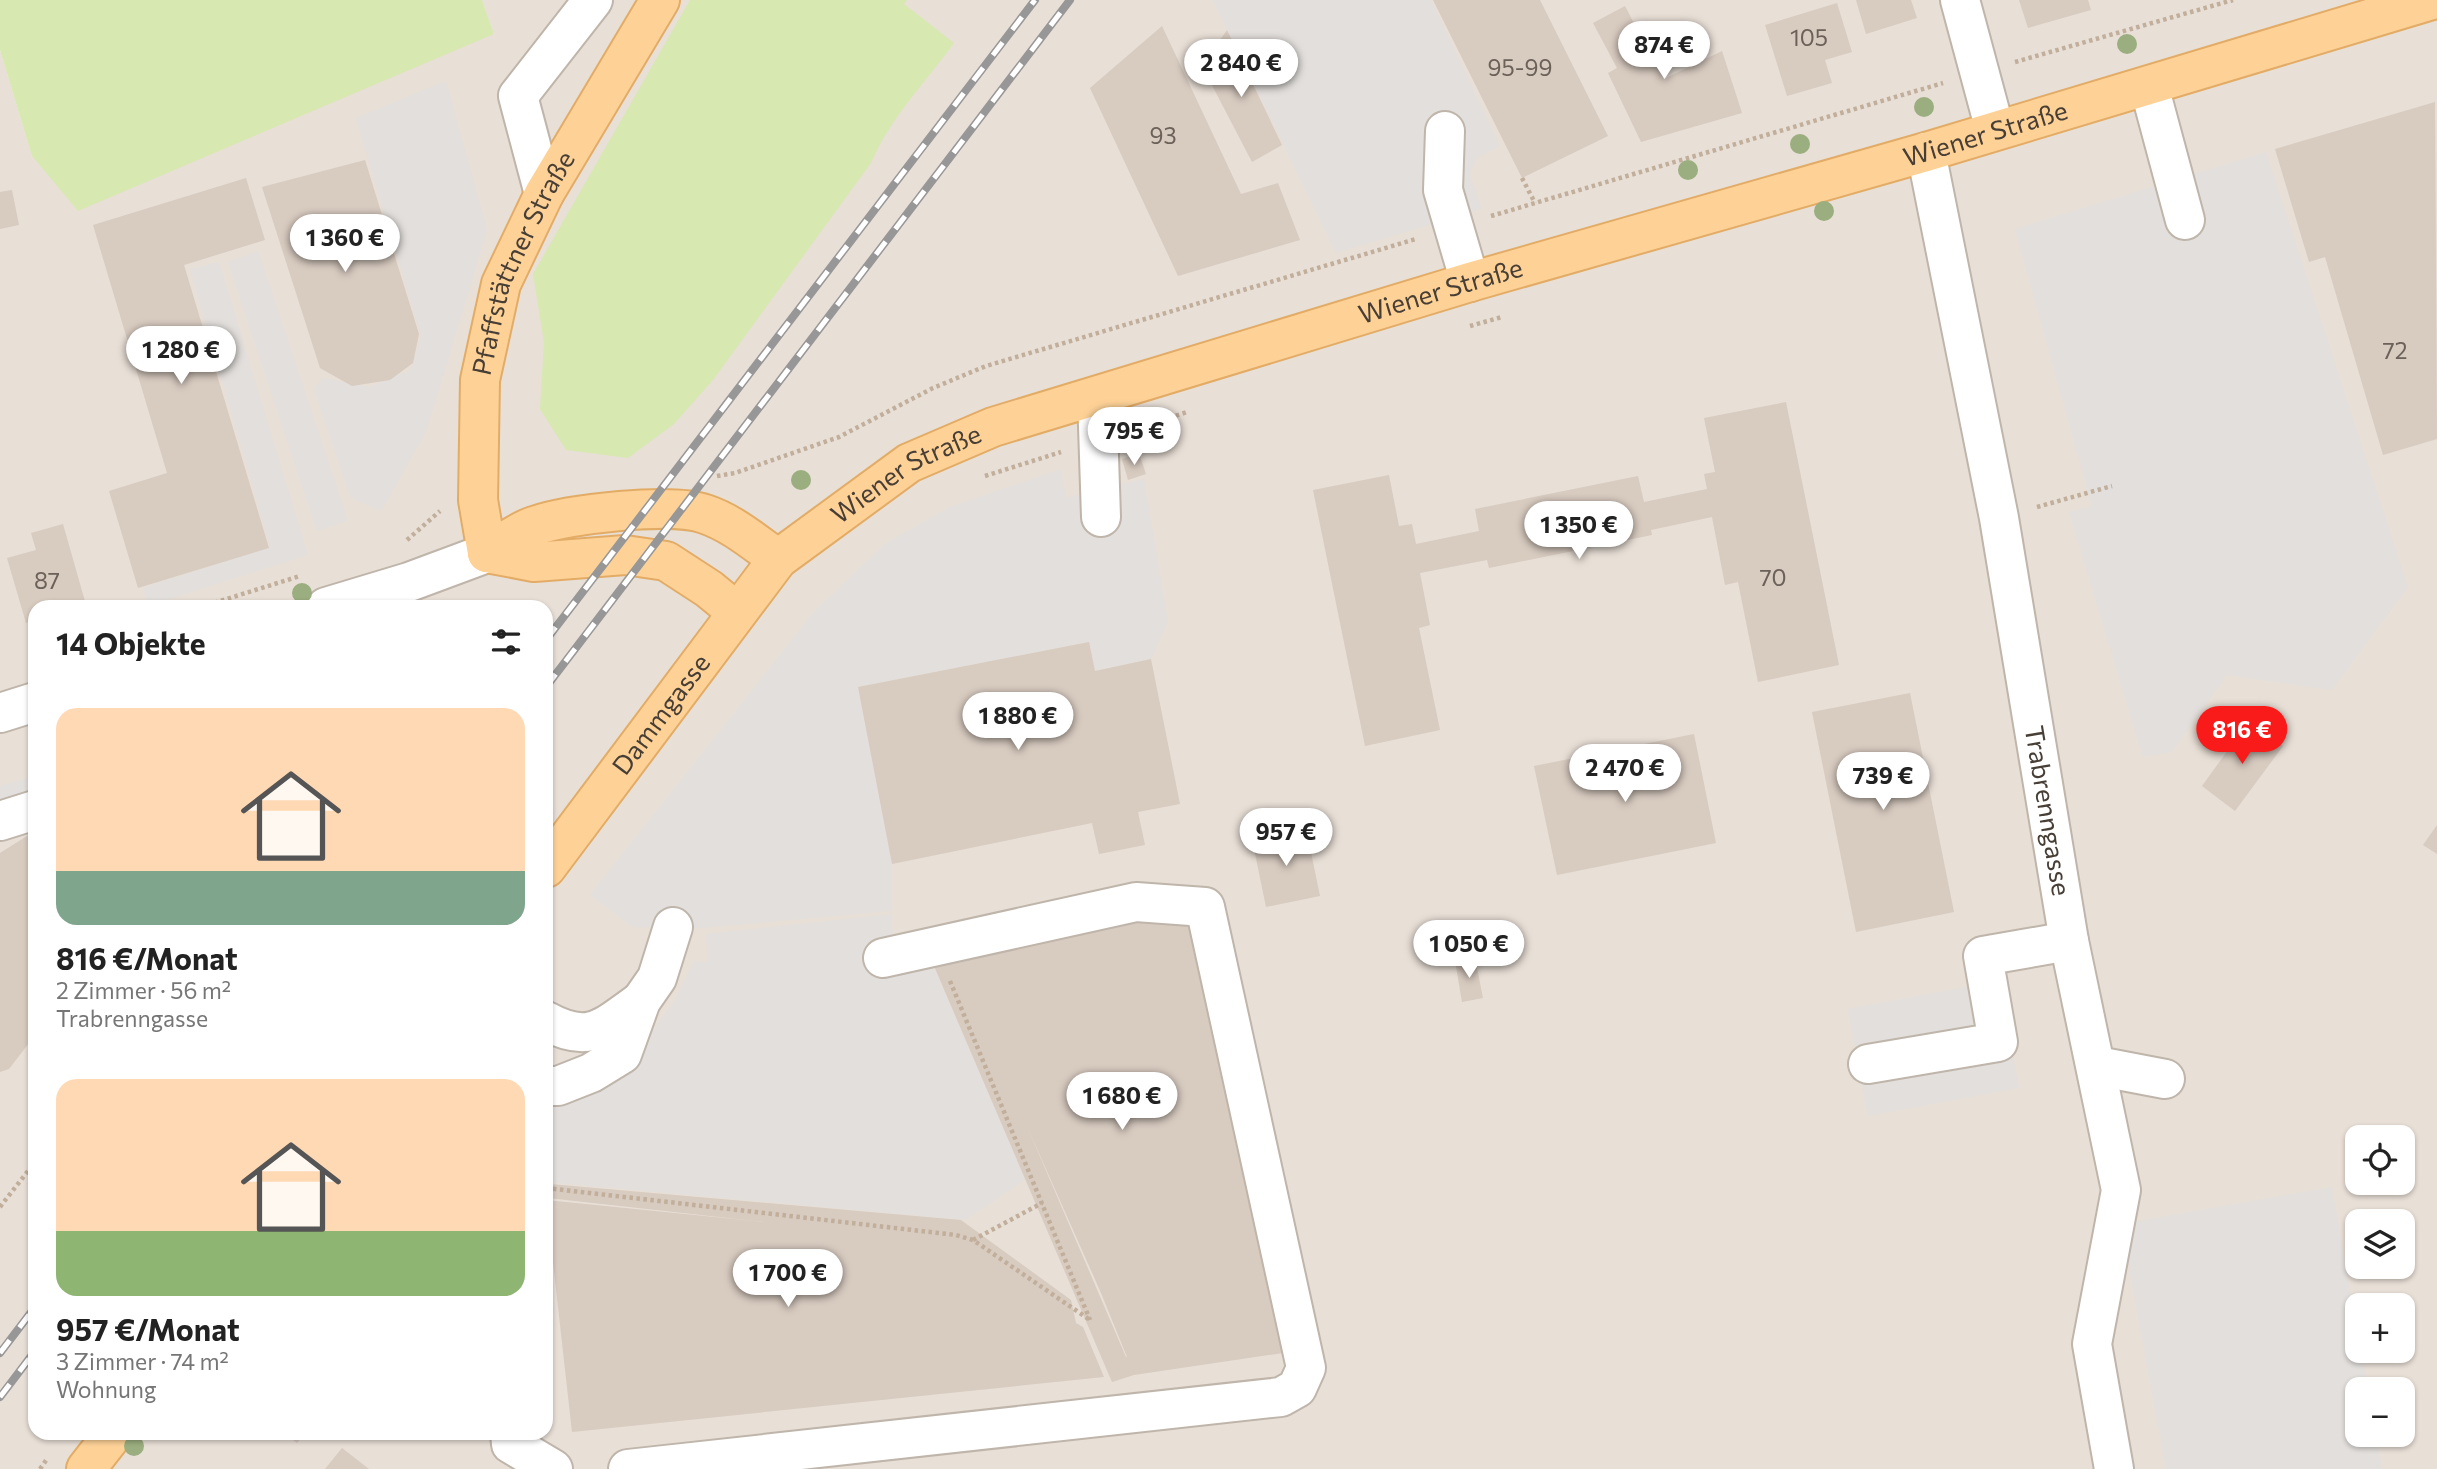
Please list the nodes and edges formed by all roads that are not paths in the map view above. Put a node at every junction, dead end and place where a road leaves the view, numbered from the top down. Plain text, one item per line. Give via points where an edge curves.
1 (593, 0) edge
2 (660, 0) edge
3 (1960, 0) edge
4 (2432, 0) edge
5 (2149, 86) junction
6 (1995, 130) junction
7 (1445, 131) dead end
8 (1926, 152) junction
9 (544, 194) junction
10 (2185, 220) dead end
11 (1470, 282) junction
12 (1097, 396) junction
13 (1101, 517) dead end
14 (487, 553) junction
15 (778, 559) junction
16 (349, 600) edge
17 (737, 611) junction
18 (28, 704) edge
19 (0, 713) edge
20 (28, 812) edge
21 (0, 821) edge
22 (553, 858) edge
23 (673, 927) dead end
24 (2069, 942) junction
25 (883, 958) dead end
26 (641, 1001) junction
27 (553, 1025) edge
28 (1868, 1064) dead end
29 (2097, 1066) junction
30 (2165, 1079) dead end
31 (553, 1086) edge
32 (109, 1440) edge
33 (511, 1440) edge
34 (86, 1469) edge
35 (554, 1469) edge
36 (628, 1469) edge
37 (2114, 1469) edge

1 - 9 street via 518,96
2 - 9 main road, Pfaffstättner Straße
3 - 6 street
4 - 5 main road, Wiener Straße
5 - 6 main road, Wiener Straße
5 - 10 street
6 - 8 main road, Wiener Straße
7 - 11 street via 1443,190
8 - 11 main road, Wiener Straße
8 - 24 street, Trabrenngasse via 1999,518
9 - 14 main road, Pfaffstättner Straße via 501,284 480,380 478,500
11 - 12 main road, Wiener Straße
12 - 13 street
12 - 15 main road, Wiener Straße via 993,427 909,463
14 - 15 main road via 533,526 661,509 703,513 729,524
14 - 16 street
14 - 17 main road via 534,562 625,555 666,561
15 - 17 main road, Dammgasse
17 - 22 main road, Dammgasse
18 - 19 street
20 - 21 street
23 - 26 street via 657,978
24 - 28 street via 1983,956 1998,1042
24 - 29 street, Trabrenngasse
25 - 36 street via 1136,902 1205,907 1306,1368 1297,1388 1280,1397
26 - 27 street via 592,1032 568,1033
26 - 31 street via 622,1054 591,1073
29 - 30 street
29 - 37 street, Trabrenngasse via 2122,1190 2092,1344
32 - 34 main road
33 - 35 street

